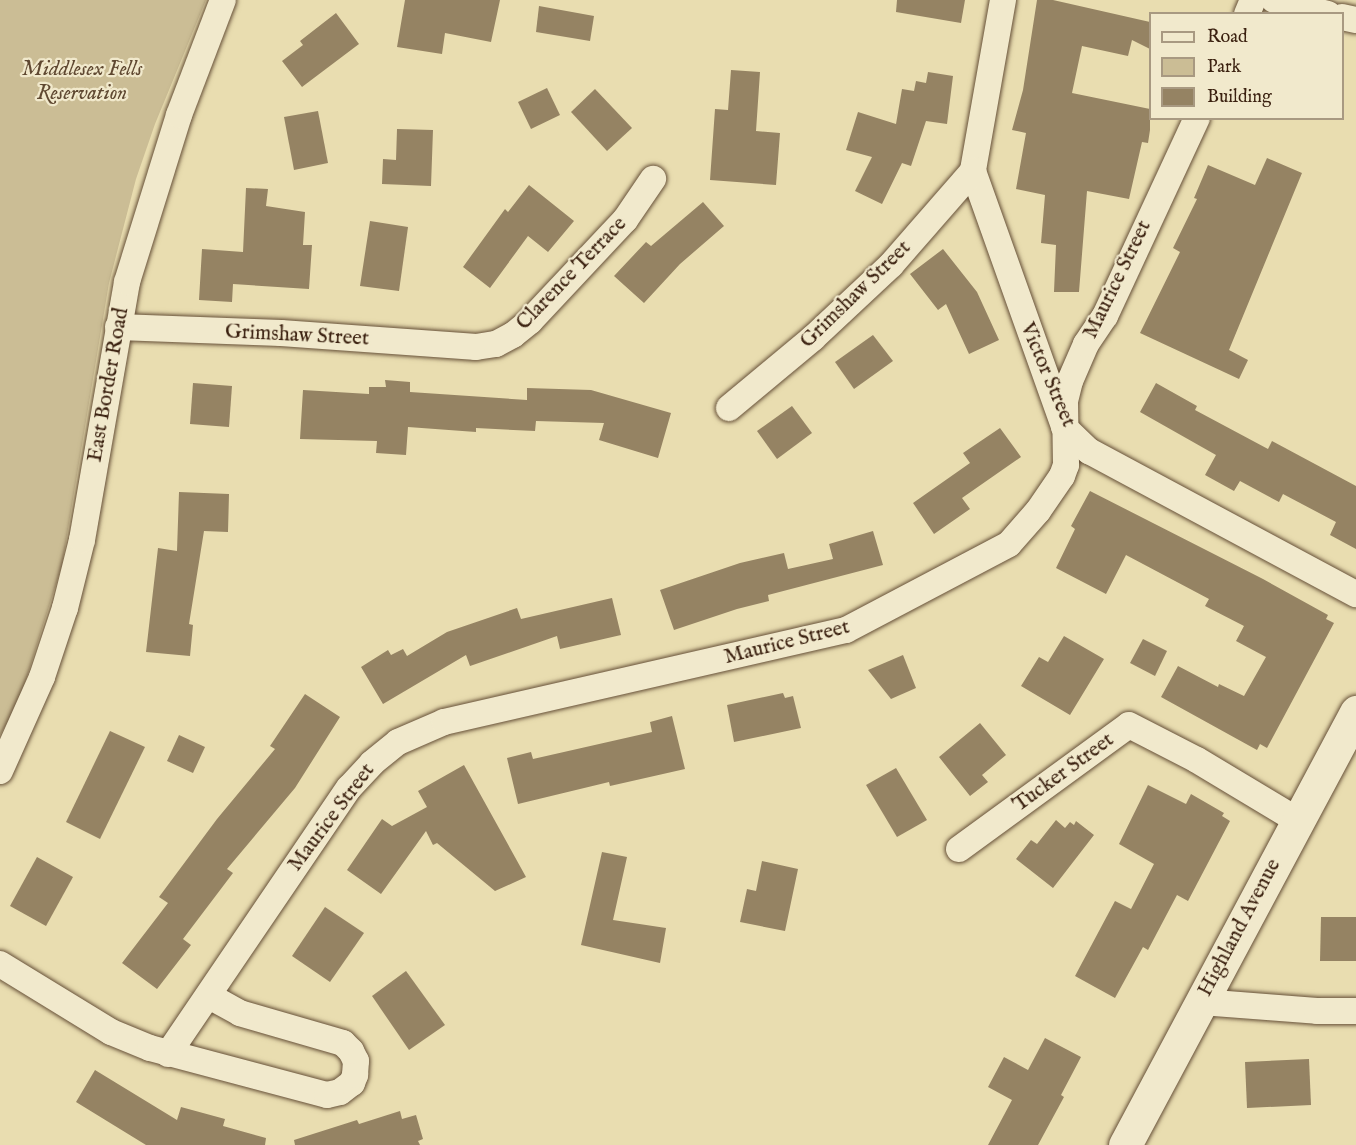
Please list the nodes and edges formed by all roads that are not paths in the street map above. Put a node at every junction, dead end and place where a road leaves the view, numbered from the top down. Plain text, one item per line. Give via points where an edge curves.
1 (224, 0) edge
2 (1004, 0) edge
3 (1274, 0) edge
4 (1320, 12) edge
5 (1196, 120) edge
6 (973, 171) junction
7 (653, 179) dead end
8 (118, 327) junction
9 (476, 347) joint
10 (729, 408) dead end
11 (1064, 427) junction
12 (1356, 594) edge
13 (1356, 712) edge
14 (0, 771) edge
15 (1297, 820) junction
16 (959, 849) dead end
17 (0, 964) edge
18 (209, 996) junction
19 (1201, 1002) junction
20 (1356, 1011) edge
21 (168, 1054) junction
22 (1125, 1145) edge

1 - 8 street, East Border Road via 159,172
2 - 6 street, Victor Street
3 - 4 street
5 - 11 street, Maurice Street via 1105,316 1086,344 1070,381
6 - 10 street, Grimshaw Street via 891,265 813,339
6 - 11 street, Victor Street
7 - 9 street, Clarence Terrace via 626,220 530,321 508,339
8 - 9 street, Grimshaw Street via 281,333
8 - 14 street, East Border Road via 82,540 65,608 27,715
11 - 12 street, Victor Street via 1089,451
11 - 18 street, Maurice Street via 1066,465 1062,476 1020,534 995,553 871,619 832,634 444,722 398,742 349,788
13 - 15 main road, Highland Avenue
15 - 16 street, Tucker Street via 1197,760 1129,725
15 - 19 main road, Highland Avenue
17 - 21 street via 111,1032
18 - 21 street, Maurice Street
18 - 21 street via 240,1013 343,1043 356,1061 352,1083 343,1091 327,1095
19 - 20 street
19 - 22 main road, Highland Avenue

